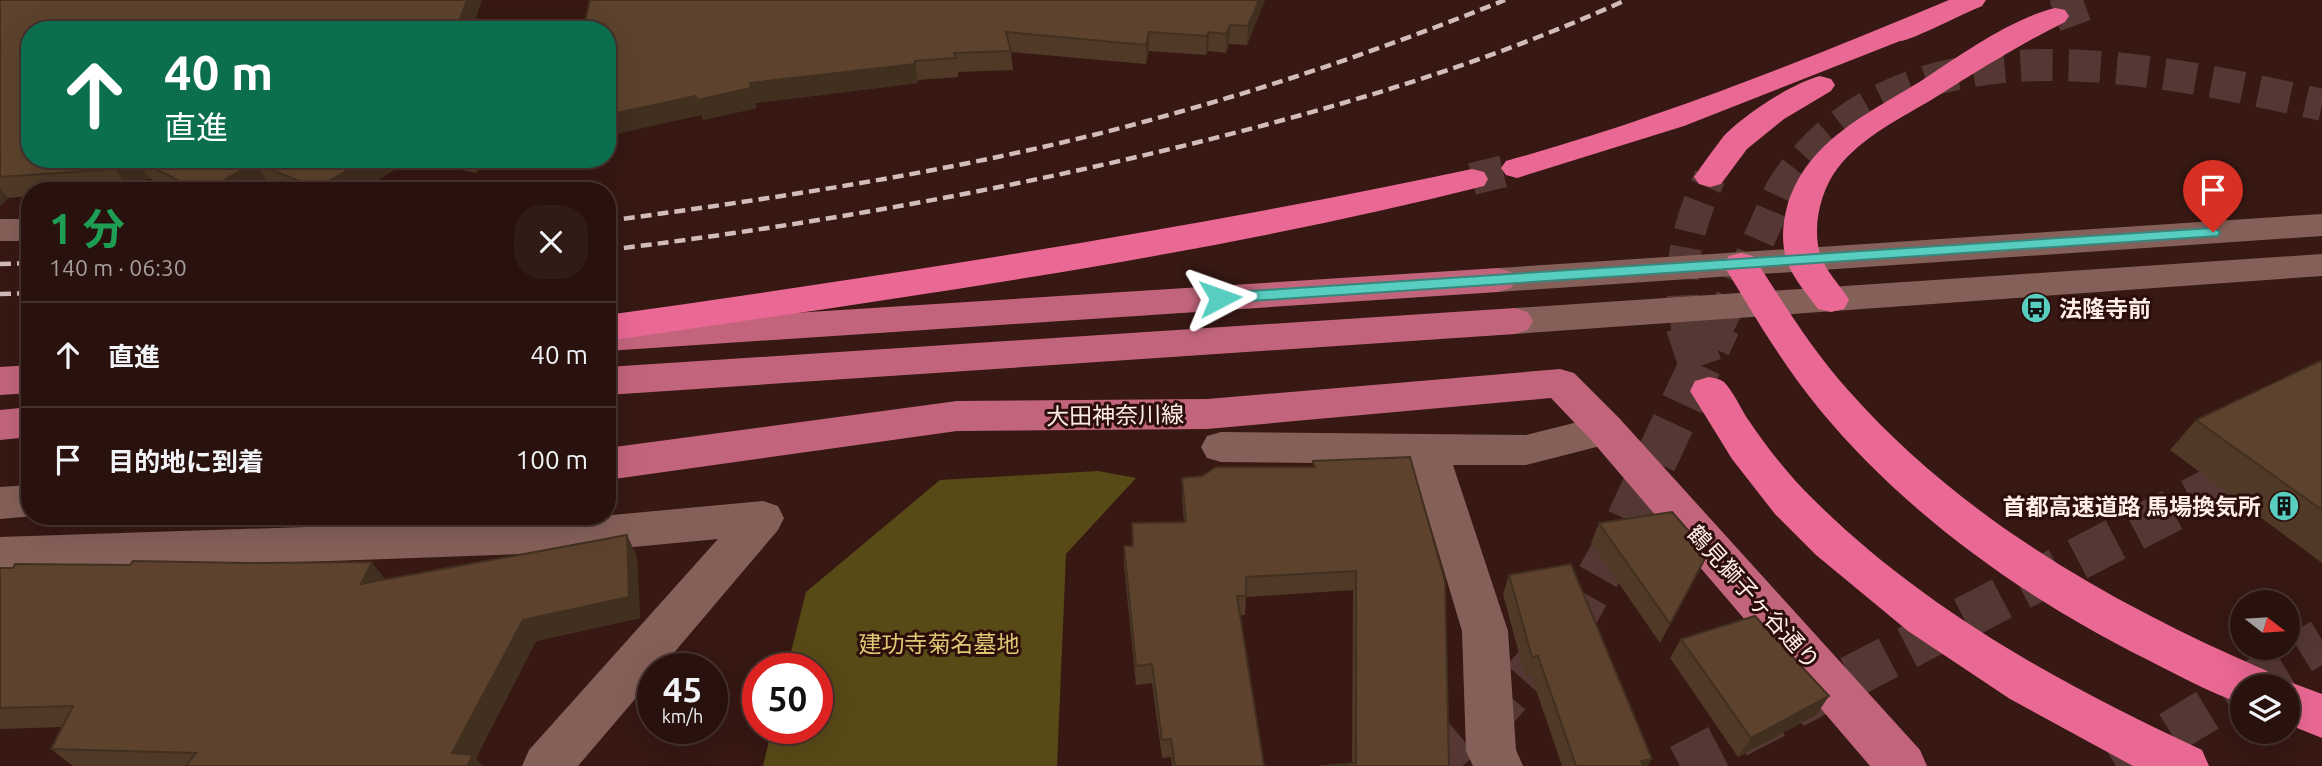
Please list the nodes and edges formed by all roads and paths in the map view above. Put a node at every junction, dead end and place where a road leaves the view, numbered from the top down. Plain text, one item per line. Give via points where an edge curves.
1 (1972, 0) edge
2 (2055, 16) tunnel mouth
3 (1925, 20) junction
4 (1517, 168) tunnel mouth
5 (1710, 177) tunnel mouth
6 (1472, 179) tunnel mouth
7 (2322, 225) edge
8 (21, 229) edge
9 (0, 230) edge
10 (1804, 260) junction
11 (1741, 264) junction
12 (2322, 265) edge
13 (1498, 280) joint
14 (1831, 300) junction
15 (1765, 305) junction
16 (1514, 321) joint
17 (616, 327) edge
18 (616, 337) edge
19 (21, 380) edge
20 (616, 380) edge
21 (0, 382) edge
22 (1709, 391) tunnel mouth
23 (21, 423) edge
24 (0, 425) edge
25 (1606, 429) junction
26 (1221, 447) dead end
27 (1428, 449) junction
28 (616, 463) edge
29 (21, 502) edge
30 (0, 503) edge
31 (0, 555) edge
32 (2230, 678) edge
33 (2300, 707) edge
34 (2322, 716) edge
35 (547, 766) edge
36 (1498, 766) edge
37 (1902, 766) edge
38 (2184, 766) edge

1 - 3 highway
2 - 10 highway via 2019,33 1863,129 1834,152 1805,202 1800,232
3 - 4 highway via 1659,127
3 - 5 highway via 1773,113 1736,142
6 - 17 highway via 1128,249
7 - 10 street
8 - 9 street
10 - 11 street
10 - 14 highway
11 - 13 street
11 - 15 highway
12 - 14 street
13 - 18 main road
14 - 15 street
15 - 16 street
15 - 32 highway via 1847,415 1905,475 1981,535 2086,603
16 - 20 main road
19 - 21 main road
22 - 38 highway via 1740,440 1789,502 1850,560 1926,619 2020,678 2125,739
23 - 24 main road
25 - 27 street via 1527,450
25 - 28 main road, 大田神奈川線 via 1560,383 1207,414 957,416
25 - 37 main road, 鶴見獅子ヶ谷通り
26 - 27 street
27 - 36 street via 1485,631 1491,751
29 - 30 street
31 - 35 street via 580,535 762,518
33 - 34 highway

